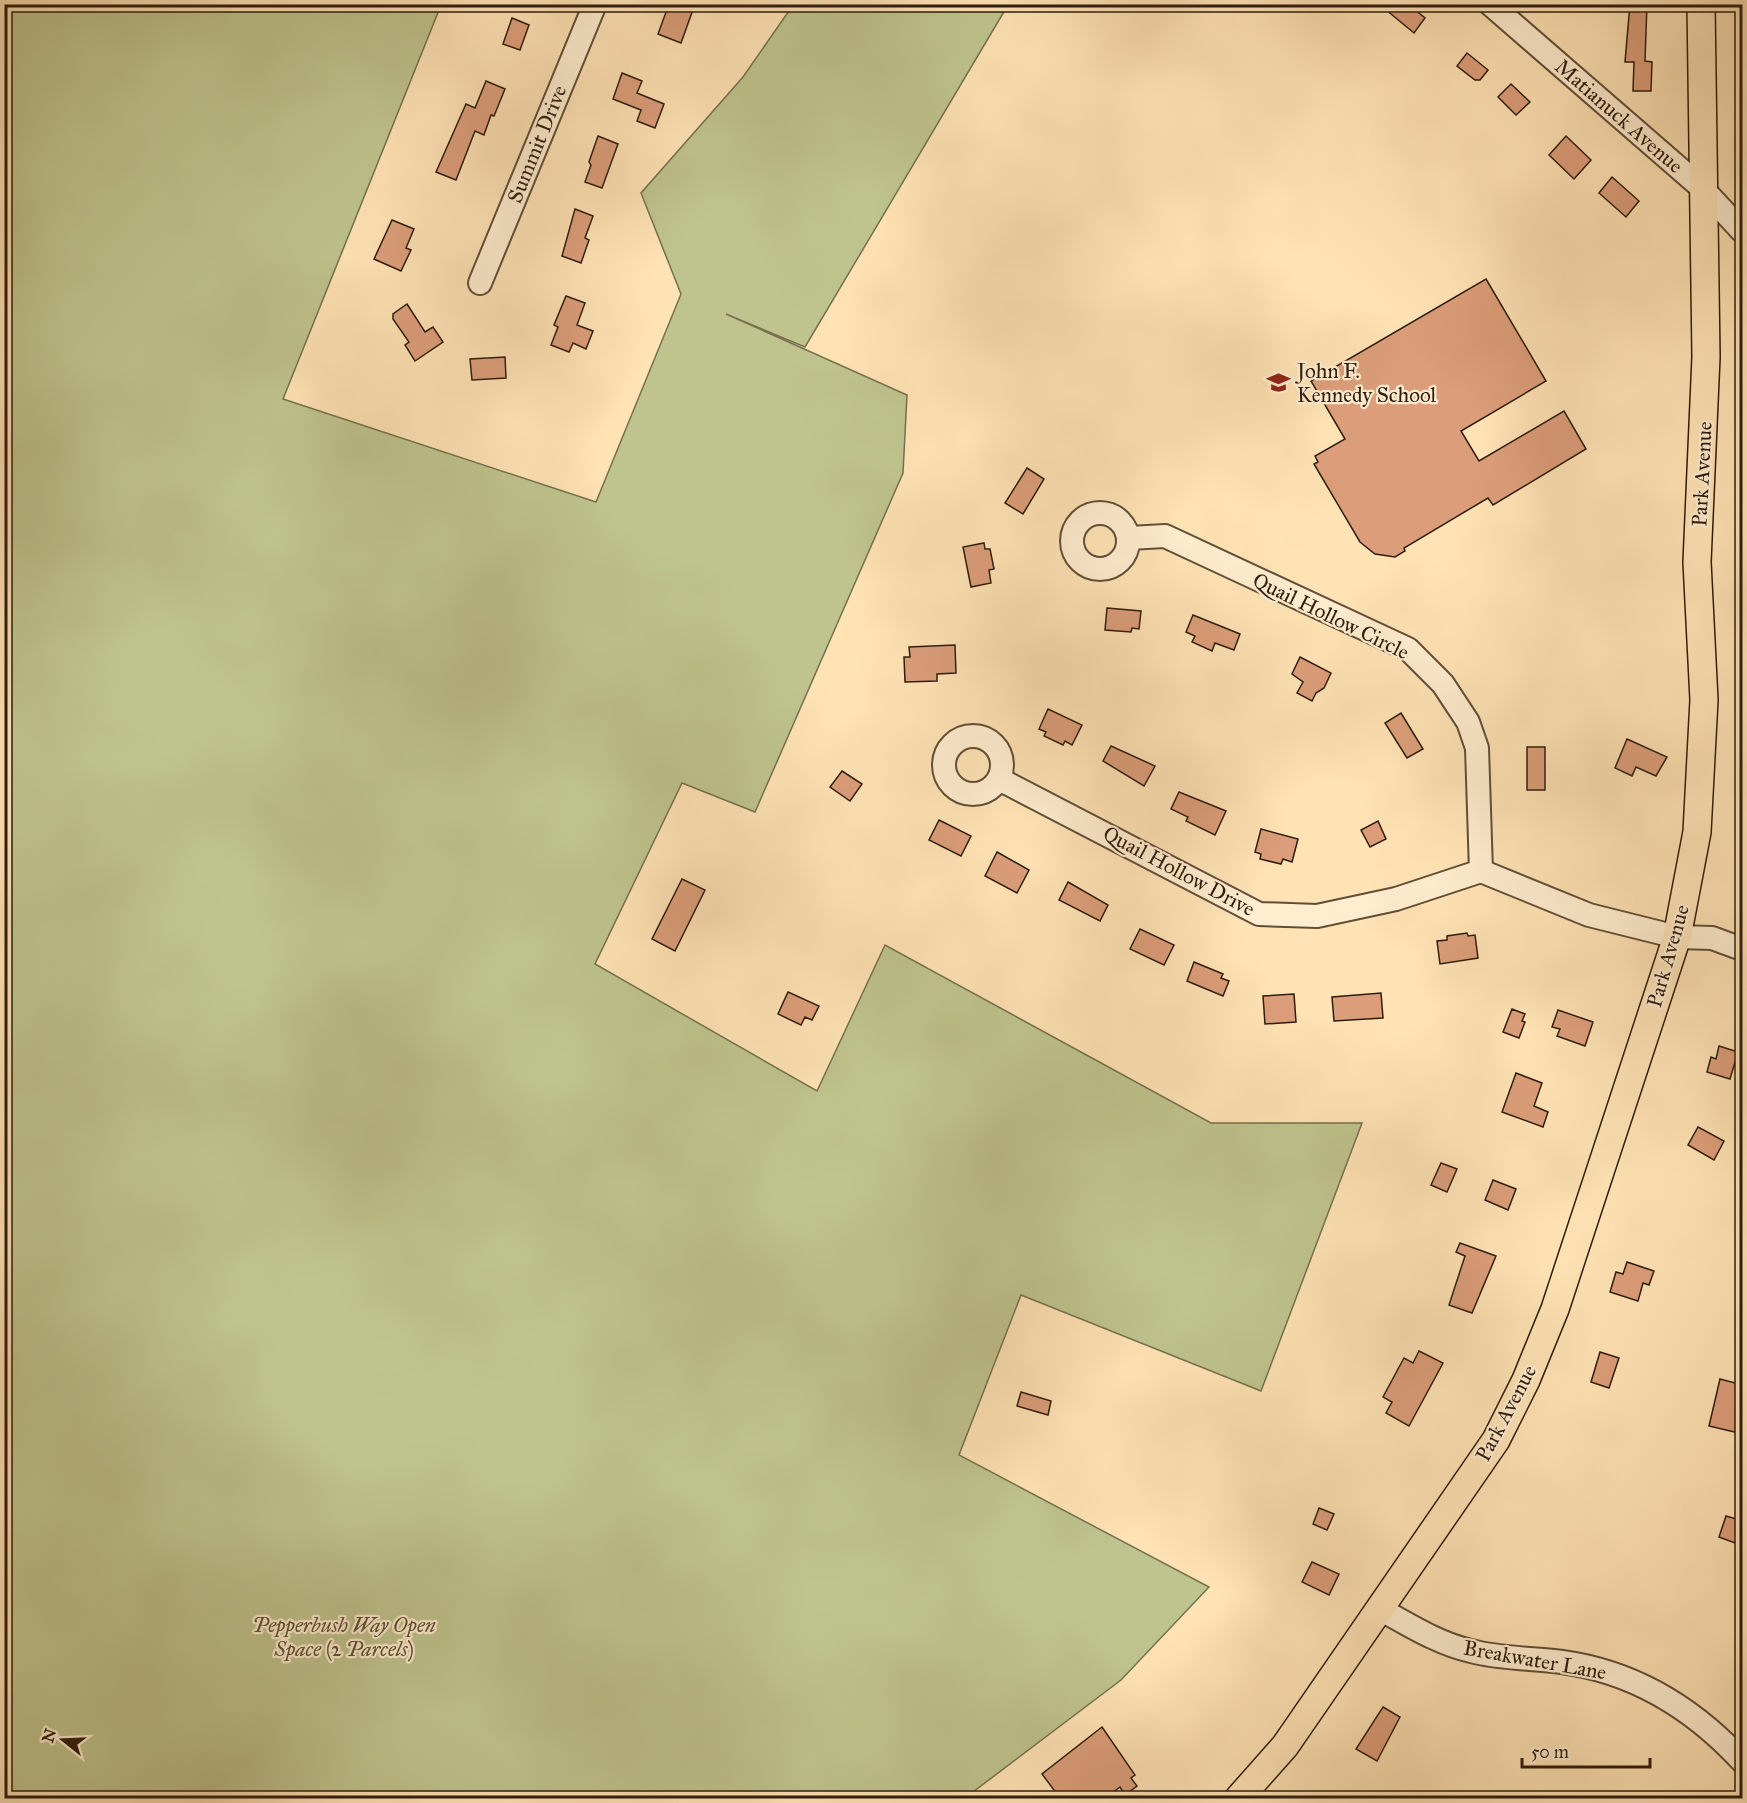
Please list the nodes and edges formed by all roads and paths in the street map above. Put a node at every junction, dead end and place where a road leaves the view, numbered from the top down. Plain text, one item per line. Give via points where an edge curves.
1 (595, 4) edge
2 (1490, 4) edge
3 (1701, 4) edge
4 (1702, 188) junction
5 (1743, 231) edge
6 (480, 283) dead end
7 (1129, 538) dead end
8 (999, 779) dead end
9 (1481, 871) junction
10 (1677, 937) junction
11 (1743, 949) edge
12 (1380, 1609) junction
13 (1743, 1761) edge
14 (1239, 1798) edge

1 - 6 street, Summit Drive
2 - 4 street, Matianuck Avenue
3 - 4 main road, Park Avenue
4 - 5 street, Matianuck Avenue
4 - 10 main road, Park Avenue via 1706,357 1697,562 1704,700 1697,832
7 - 9 street, Quail Hollow Circle via 1165,536 1408,649 1443,684 1471,730 1476,748
8 - 9 street, Quail Hollow Drive via 1258,914 1317,916 1396,899
9 - 10 street via 1589,915
10 - 11 street via 1712,938
10 - 12 main road, Park Avenue via 1555,1309 1526,1380 1496,1440
12 - 13 street, Breakwater Lane via 1430,1636 1470,1651 1611,1672 1659,1693 1700,1719
12 - 14 main road, Park Avenue via 1285,1746

